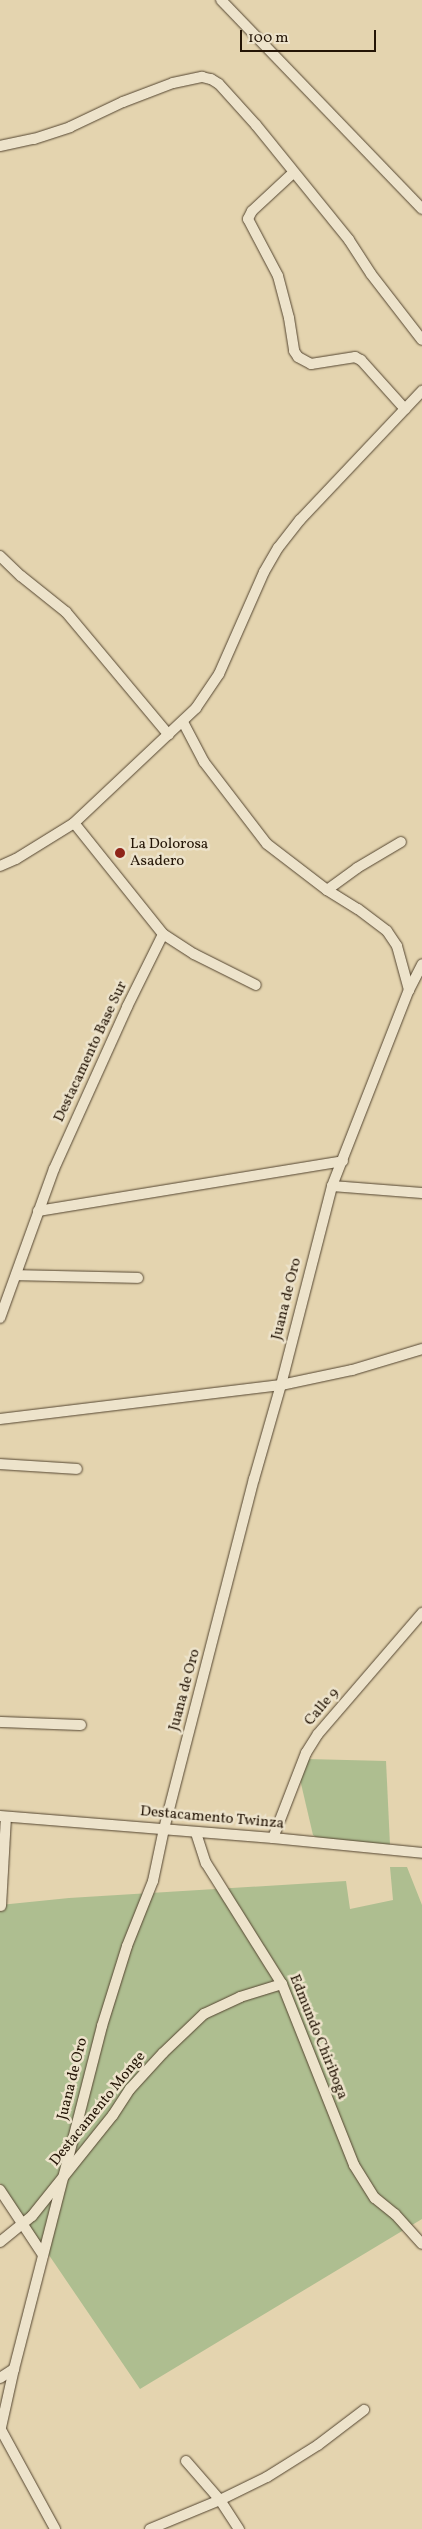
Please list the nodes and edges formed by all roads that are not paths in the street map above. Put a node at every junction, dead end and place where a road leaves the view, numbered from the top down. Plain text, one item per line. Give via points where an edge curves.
1 (221, 0) edge
2 (0, 146) edge
3 (293, 173) junction
4 (422, 209) edge
5 (422, 340) edge
6 (422, 391) edge
7 (405, 408) junction
8 (0, 556) edge
9 (184, 722) junction
10 (169, 736) junction
11 (74, 823) junction
12 (401, 842) dead end
13 (1, 865) edge
14 (327, 890) junction
15 (163, 934) junction
16 (422, 964) edge
17 (256, 985) dead end
18 (409, 990) junction
19 (343, 1161) junction
20 (332, 1186) junction
21 (422, 1193) edge
22 (38, 1212) junction
23 (16, 1275) junction
24 (138, 1278) dead end
25 (0, 1318) edge
26 (422, 1349) edge
27 (281, 1385) junction
28 (0, 1419) edge
29 (0, 1464) edge
30 (76, 1469) dead end
31 (422, 1613) edge
32 (0, 1722) edge
33 (81, 1726) dead end
34 (3, 1817) edge
35 (164, 1829) junction
36 (196, 1833) junction
37 (273, 1838) junction
38 (422, 1853) edge
39 (1, 1906) edge
40 (282, 1984) junction
41 (63, 2178) junction
42 (0, 2190) edge
43 (23, 2225) junction
44 (0, 2242) edge
45 (422, 2244) edge
46 (43, 2255) junction
47 (14, 2369) junction
48 (0, 2378) edge
49 (364, 2410) dead end
50 (0, 2429) edge
51 (186, 2461) dead end
52 (220, 2500) junction
53 (55, 2529) edge
54 (150, 2529) edge
55 (240, 2529) edge

1 - 4 street
2 - 3 street via 70,127 161,87 202,76 219,84
3 - 5 street via 349,240
3 - 7 street via 252,211 248,219 278,276 290,318 294,351 298,357 312,364 360,360
6 - 7 street
7 - 9 street via 300,520 278,548 264,572 219,674
8 - 10 street via 66,612
9 - 10 street
9 - 14 street via 204,762 267,844
10 - 11 street
11 - 13 street
11 - 15 street
12 - 14 street
14 - 18 street via 387,931 397,946
15 - 17 street via 194,954
15 - 22 street, Destacamento Base Sur via 54,1168
16 - 18 street, Juana de Oro
18 - 19 street, Juana de Oro
19 - 20 street, Juana de Oro
19 - 22 street
20 - 21 street
20 - 27 street, Juana de Oro
22 - 23 street, Destacamento Base Sur
23 - 24 street
23 - 25 street, Destacamento Base Sur
26 - 27 street via 352,1370
27 - 28 street
27 - 35 street, Juana de Oro
29 - 30 street
31 - 37 street, Calle 9 via 318,1734 306,1753
32 - 33 street
34 - 35 street, Destacamento Twinza
34 - 39 street
35 - 36 street, Destacamento Twinza
35 - 41 street, Juana de Oro via 153,1881 127,1946 102,2026
36 - 37 street, Destacamento Twinza
36 - 40 street, Edmundo Chiriboga via 206,1864
37 - 38 street, Destacamento Twinza
40 - 41 street, Destacamento Monge via 240,1997 204,2014 130,2089
40 - 45 street, Edmundo Chiriboga via 354,2165 375,2198 395,2214
41 - 43 street, Destacamento Monge
41 - 46 street, Juana de Oro
42 - 43 street
43 - 44 street, Destacamento Monge
43 - 46 street
46 - 47 street, Juana de Oro
47 - 48 street
47 - 50 street, Juana de Oro
49 - 52 street via 282,2468
50 - 53 street
51 - 52 street
52 - 54 street
52 - 55 street

